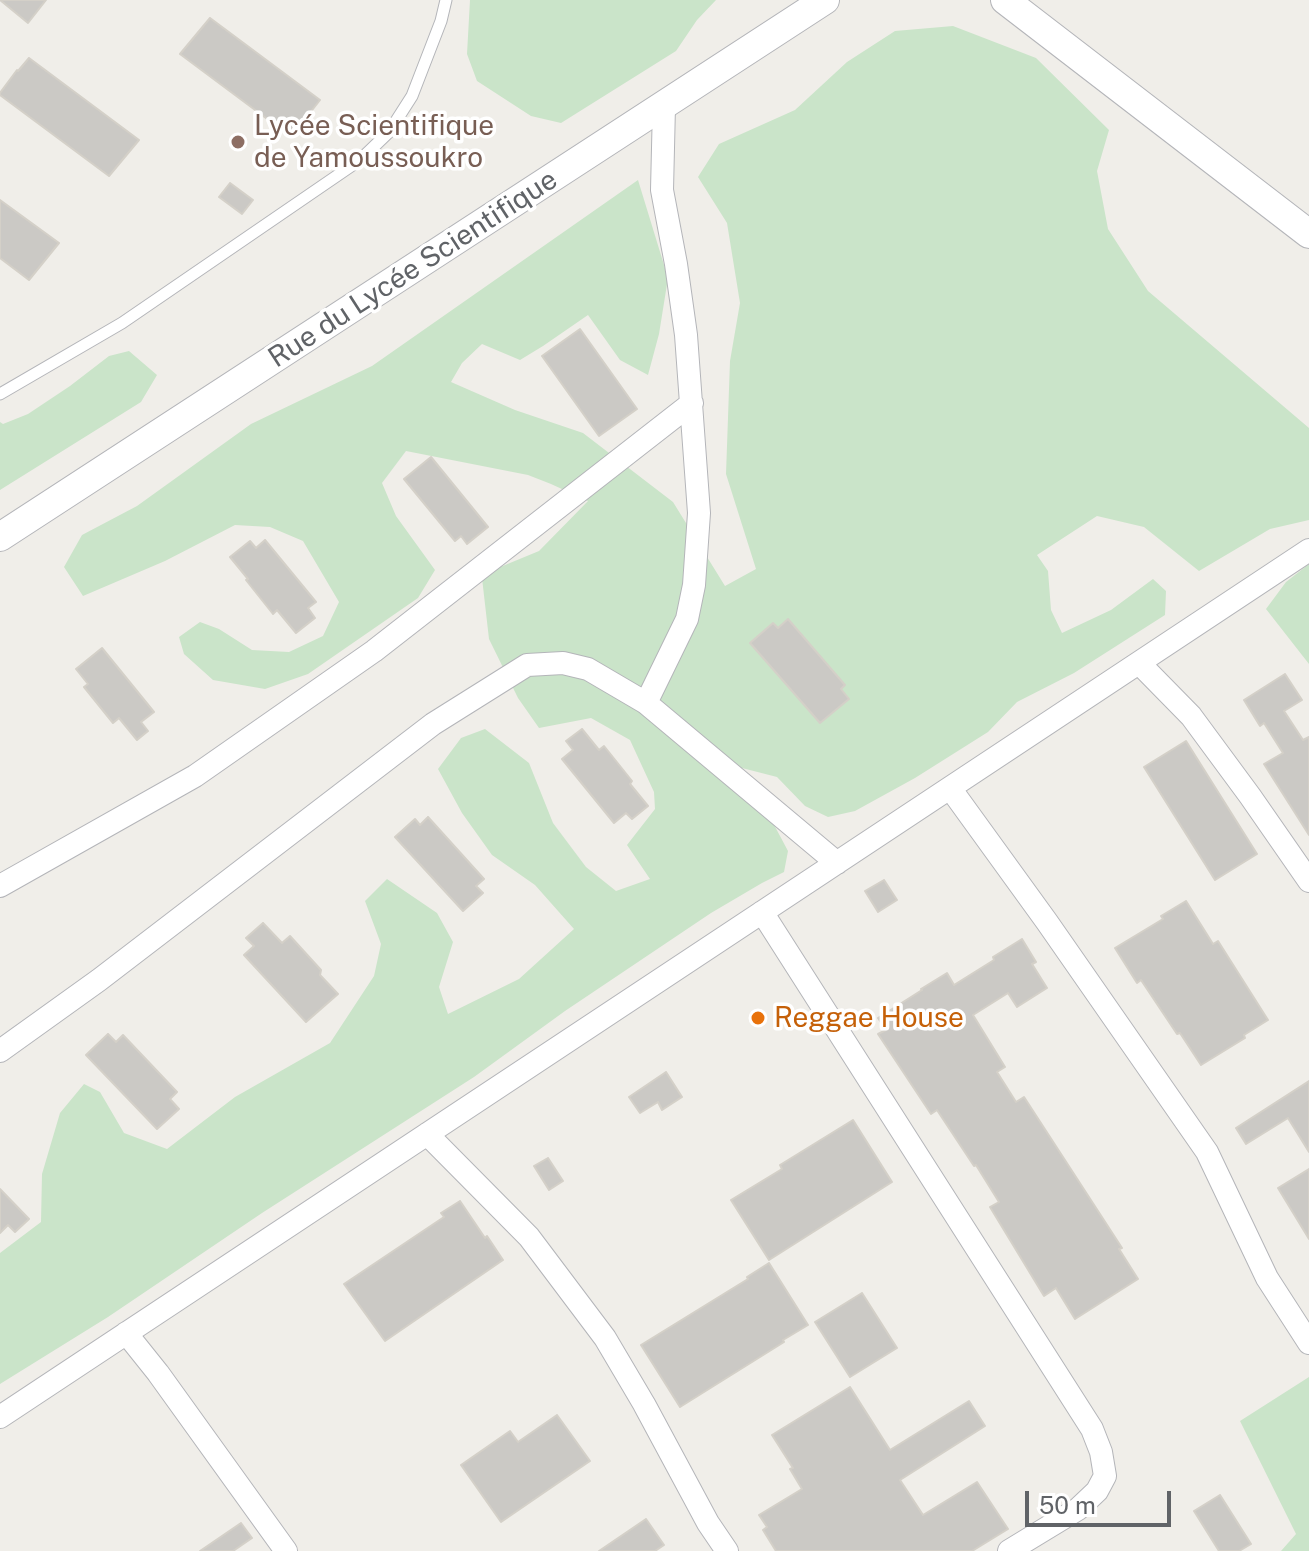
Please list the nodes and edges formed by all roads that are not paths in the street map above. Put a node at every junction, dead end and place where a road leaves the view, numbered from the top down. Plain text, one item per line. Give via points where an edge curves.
1 (446, 0) edge
2 (825, 0) edge
3 (1005, 0) edge
4 (664, 106) junction
5 (1309, 234) edge
6 (0, 394) edge
7 (692, 403) junction
8 (0, 537) edge
9 (1309, 550) edge
10 (1139, 663) junction
11 (646, 703) junction
12 (950, 788) junction
13 (837, 863) junction
14 (1309, 881) edge
15 (0, 886) edge
16 (762, 912) junction
17 (0, 1051) edge
18 (427, 1134) junction
19 (126, 1333) junction
20 (1309, 1343) edge
21 (0, 1417) edge
22 (286, 1551) edge
23 (727, 1551) edge
24 (1009, 1551) edge

1 - 6 lane via 412,96 389,132 360,160 122,323
2 - 4 street, Rue du Lycée Scientifique
3 - 5 street
4 - 7 street via 662,190
4 - 8 street, Rue du Lycée Scientifique
7 - 11 street via 699,513 694,585 687,619
7 - 15 street via 374,651 195,776
9 - 10 street
10 - 12 street
10 - 14 street via 1191,716
11 - 13 street
11 - 17 street via 588,669 563,663 527,665 433,724
12 - 13 street
12 - 20 street via 1207,1152 1267,1278
13 - 16 street
16 - 18 street
16 - 24 street via 1092,1429 1101,1452 1105,1476 1097,1491 1078,1509
18 - 19 street
18 - 23 street via 529,1237 596,1326
19 - 21 street
19 - 22 street

